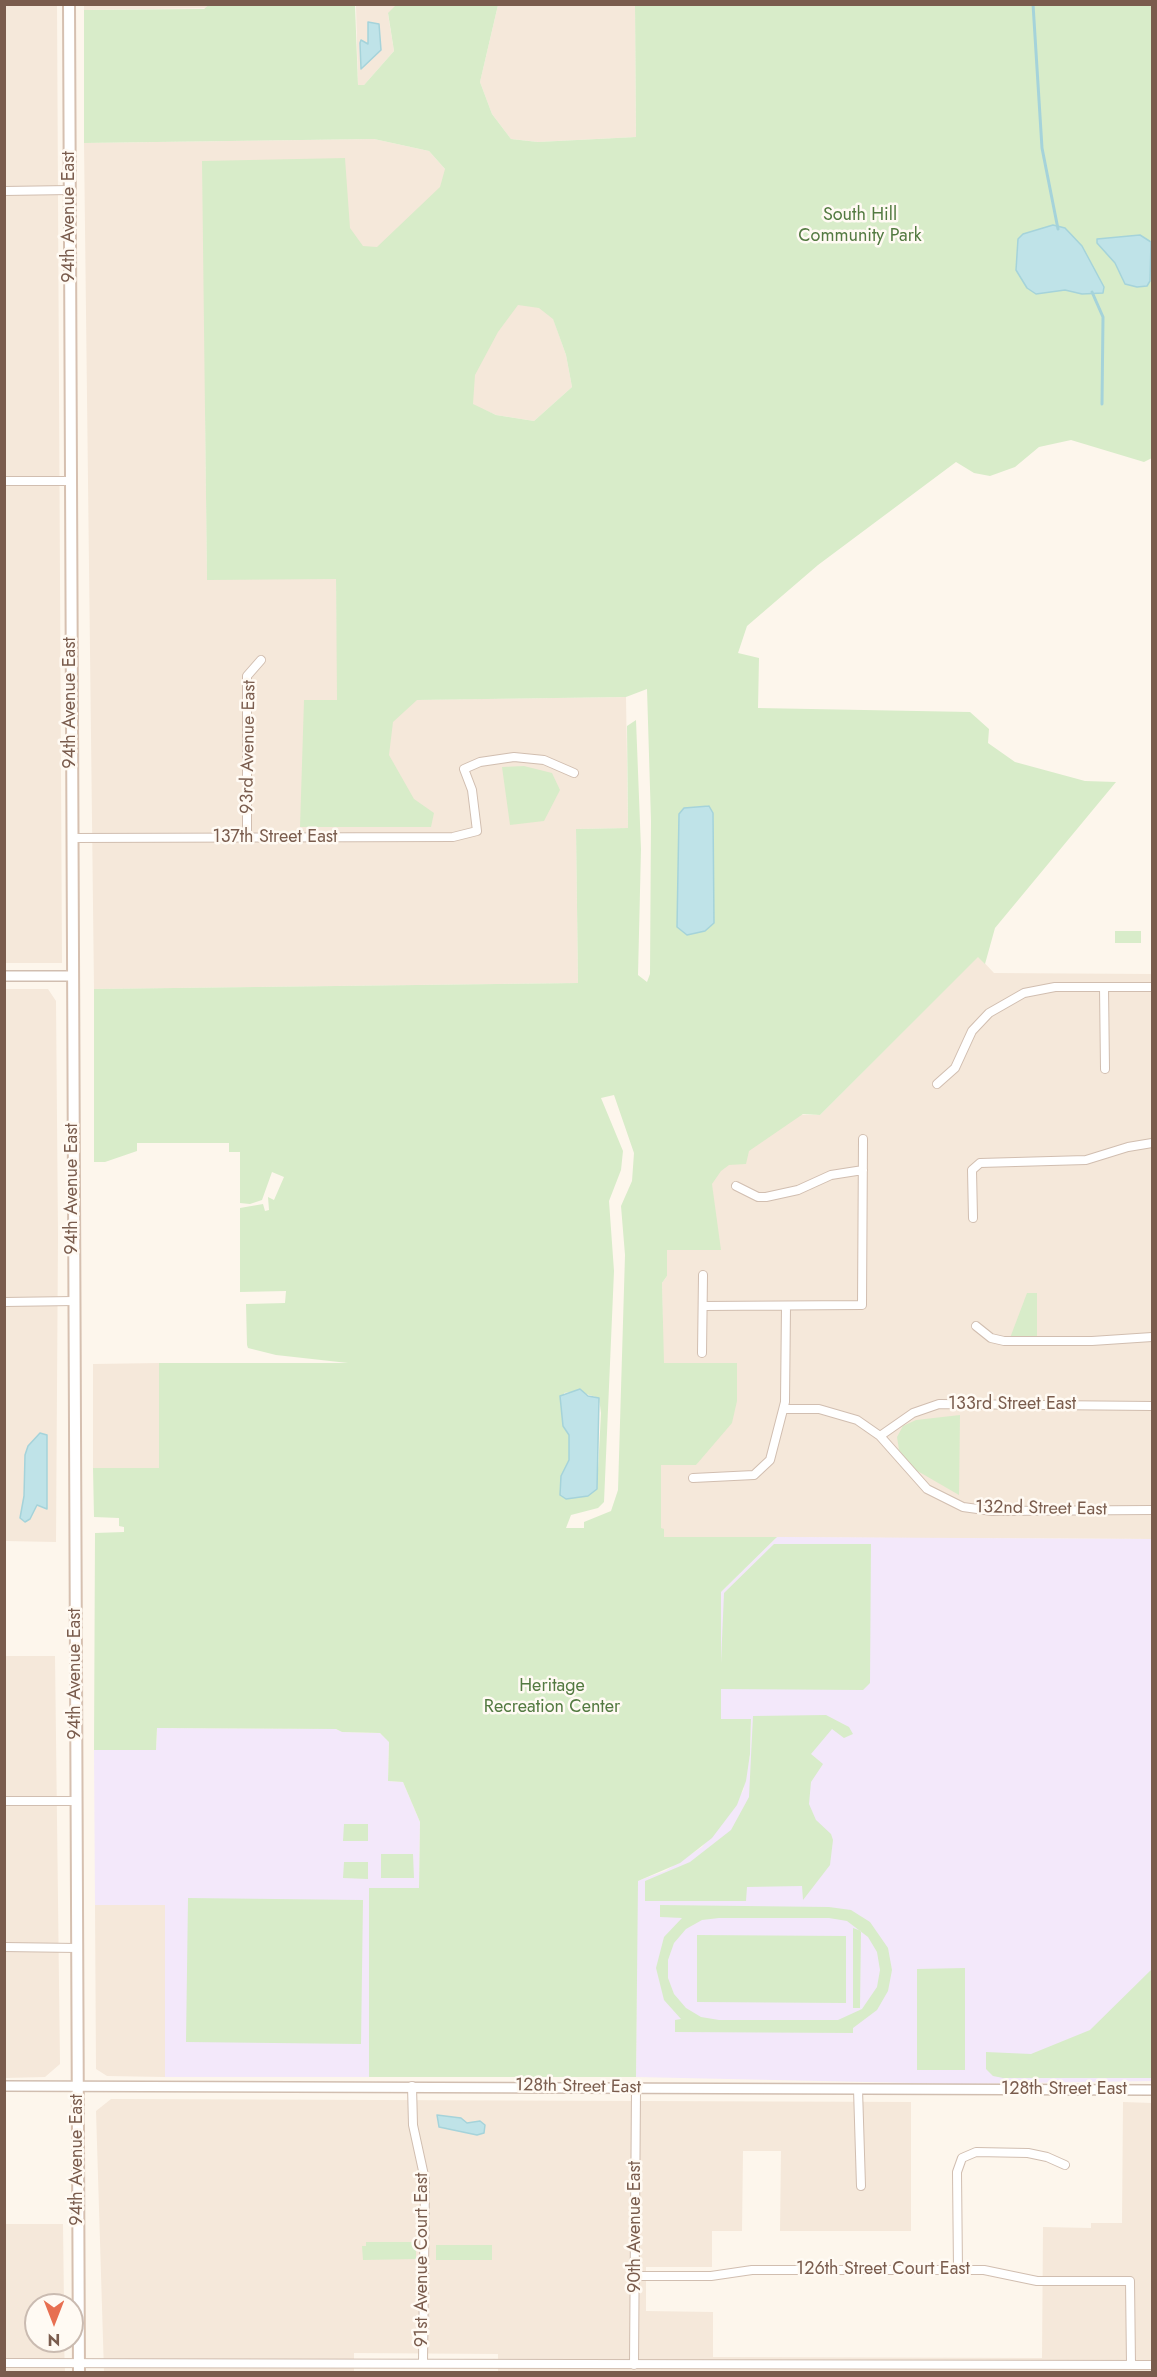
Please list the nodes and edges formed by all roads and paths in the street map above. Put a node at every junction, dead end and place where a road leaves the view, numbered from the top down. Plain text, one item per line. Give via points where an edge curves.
1 (69, 4) edge
2 (4, 190) edge
3 (70, 190) junction
4 (4, 481) edge
5 (71, 481) junction
6 (261, 660) dead end
7 (574, 773) dead end
8 (72, 838) junction
9 (247, 838) junction
10 (4, 976) edge
11 (73, 976) junction
12 (1104, 987) junction
13 (1152, 987) edge
14 (1105, 1069) dead end
15 (937, 1084) dead end
16 (863, 1139) dead end
17 (1152, 1143) edge
18 (863, 1170) junction
19 (736, 1186) dead end
20 (973, 1218) dead end
21 (703, 1275) dead end
22 (74, 1300) junction
23 (4, 1302) edge
24 (786, 1305) junction
25 (703, 1306) junction
26 (976, 1326) dead end
27 (1152, 1337) edge
28 (702, 1353) dead end
29 (1152, 1406) edge
30 (784, 1409) junction
31 (880, 1436) junction
32 (693, 1478) dead end
33 (1152, 1510) edge
34 (4, 1801) edge
35 (76, 1801) junction
36 (4, 1947) edge
37 (77, 1948) junction
38 (4, 2086) edge
39 (412, 2086) junction
40 (78, 2087) junction
41 (636, 2088) junction
42 (858, 2089) junction
43 (1152, 2090) edge
44 (1065, 2165) dead end
45 (861, 2186) dead end
46 (958, 2270) junction
47 (636, 2276) junction
48 (4, 2363) edge
49 (423, 2363) junction
50 (634, 2365) junction
51 (1131, 2365) junction
52 (1152, 2365) edge
53 (79, 2368) edge

1 - 3 main road, 94th Avenue East
2 - 3 street
3 - 5 main road, 94th Avenue East
4 - 5 street
5 - 8 main road, 94th Avenue East
6 - 9 street, 93rd Avenue East via 247,676
7 - 9 street, 137th Street East via 544,760 514,757 464,768 477,831 453,837
8 - 9 street, 137th Street East
8 - 11 main road, 94th Avenue East
10 - 11 street
11 - 22 main road, 94th Avenue East
12 - 13 street
12 - 14 street
12 - 15 street via 1043,988 1004,1002 972,1032 955,1068
16 - 18 street
17 - 20 street via 1086,1160 984,1162 972,1170
18 - 19 street via 831,1175 798,1190 766,1197
18 - 24 street via 862,1305
21 - 25 street
22 - 23 street
22 - 35 main road, 94th Avenue East
24 - 25 street
24 - 30 street
25 - 28 street
26 - 27 street via 988,1336 1004,1341
29 - 31 street, 133rd Street East via 939,1404 912,1413
30 - 31 street, 132nd Street East via 831,1411 857,1420
30 - 32 street via 770,1460 762,1471 745,1477
31 - 33 street, 132nd Street East via 916,1479 943,1499 963,1507
34 - 35 street
35 - 37 main road, 94th Avenue East
36 - 37 street
37 - 40 main road, 94th Avenue East
38 - 40 street, 128th Street East
39 - 40 street, 128th Street East
39 - 41 street, 128th Street East
39 - 49 street, 91st Avenue Court East via 413,2126 425,2180
40 - 53 main road, 94th Avenue East
41 - 42 street, 128th Street East
41 - 47 street, 90th Avenue East
42 - 43 street, 128th Street East
42 - 45 street
44 - 46 street via 1028,2153 976,2152 962,2158 957,2172
46 - 47 street, 126th Street Court East via 752,2270 711,2276
46 - 51 street, 126th Street Court East via 992,2270 1038,2281 1130,2281
47 - 50 street, 90th Avenue East
48 - 53 street
49 - 50 street
49 - 53 street
50 - 51 street
51 - 52 street

